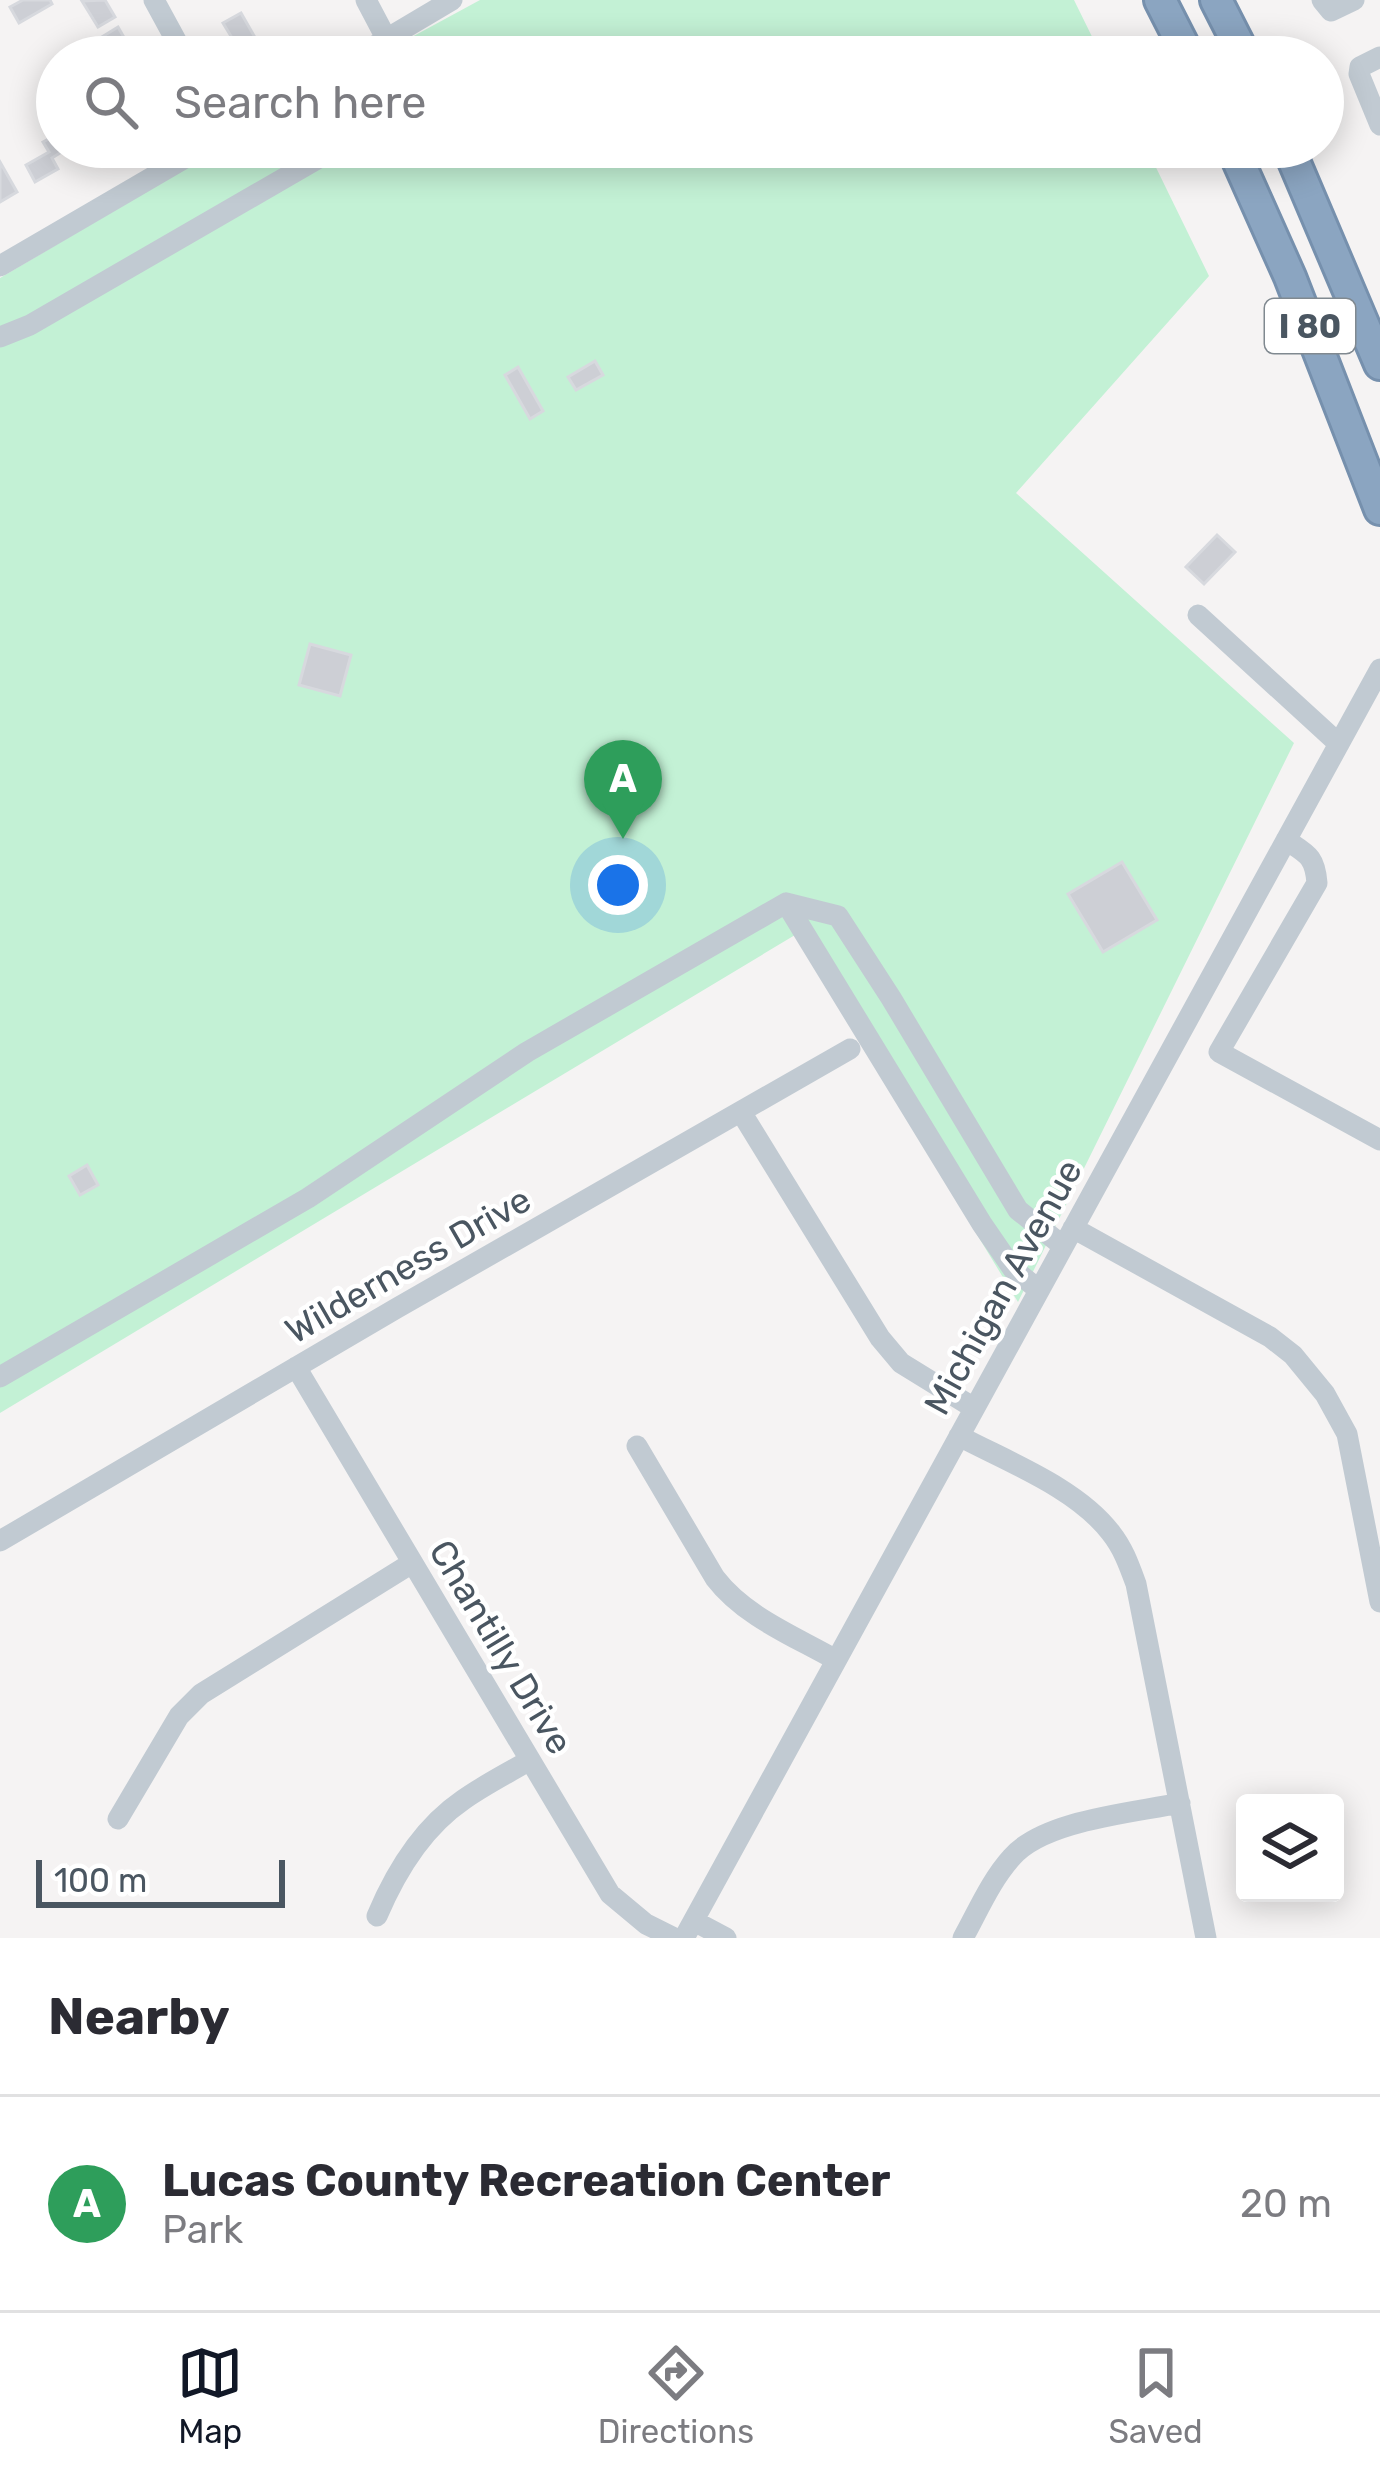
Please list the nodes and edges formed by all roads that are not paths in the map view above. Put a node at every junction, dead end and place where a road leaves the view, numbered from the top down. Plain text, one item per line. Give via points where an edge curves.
1 (154, 0) edge
2 (366, 0) edge
3 (452, 0) edge
4 (1160, 0) edge
5 (1216, 0) edge
6 (1322, 0) edge
7 (1354, 0) edge
8 (174, 36) edge
9 (385, 36) edge
10 (406, 36) edge
11 (1178, 36) edge
12 (1234, 36) edge
13 (1380, 57) edge
14 (1380, 125) edge
15 (168, 168) edge
16 (302, 168) edge
17 (1241, 168) edge
18 (1297, 168) edge
19 (0, 266) edge
20 (0, 337) edge
21 (1380, 364) edge
22 (1380, 508) edge
23 (1198, 615) dead end
24 (1380, 669) edge
25 (1339, 744) junction
26 (1286, 840) junction
27 (786, 903) junction
28 (858, 947) junction
29 (824, 965) junction
30 (1179, 1036) junction
31 (850, 1048) dead end
32 (1219, 1052) junction
33 (741, 1112) junction
34 (1380, 1140) edge
35 (1068, 1237) junction
36 (1040, 1290) junction
37 (296, 1367) junction
38 (0, 1377) edge
39 (974, 1408) junction
40 (959, 1436) junction
41 (638, 1446) dead end
42 (0, 1540) edge
43 (412, 1563) junction
44 (1380, 1602) edge
45 (836, 1660) junction
46 (530, 1760) junction
47 (1180, 1804) junction
48 (118, 1819) dead end
49 (376, 1916) dead end
50 (689, 1929) edge
51 (674, 1938) edge
52 (726, 1938) edge
53 (963, 1938) edge
54 (1206, 1938) edge

1 - 8 street
2 - 9 street
3 - 10 street
4 - 11 highway
5 - 12 highway
6 - 7 street via 1331,10
13 - 14 street via 1359,74
15 - 19 street
16 - 20 street
17 - 22 highway, I 80
18 - 21 highway, I 80
23 - 25 street
24 - 25 street, Michigan Avenue
25 - 26 street, Michigan Avenue
26 - 30 street, Michigan Avenue
26 - 32 street via 1310,856 1317,883
27 - 28 street via 838,916
27 - 29 street
27 - 38 street via 527,1052 308,1198
28 - 29 street
28 - 35 street via 1018,1210
29 - 36 street via 982,1224 1013,1269
30 - 32 street
30 - 35 street, Michigan Avenue
31 - 33 street, Wilderness Drive
32 - 34 street
33 - 37 street, Wilderness Drive
33 - 39 street via 891,1353
35 - 36 street, Michigan Avenue
35 - 44 street via 1293,1355 1347,1434
36 - 39 street, Michigan Avenue
37 - 42 street, Wilderness Drive
37 - 43 street, Chantilly Drive
39 - 40 street, Michigan Avenue
40 - 45 street, Michigan Avenue
40 - 47 street via 1087,1508 1126,1556
41 - 45 street via 727,1594
43 - 46 street, Chantilly Drive
43 - 48 street via 201,1694 178,1715
45 - 50 street, Michigan Avenue
46 - 49 street via 441,1817
46 - 51 street, Chantilly Drive via 610,1894
47 - 53 street via 1053,1829 1029,1842 998,1876
47 - 54 street
50 - 52 street

